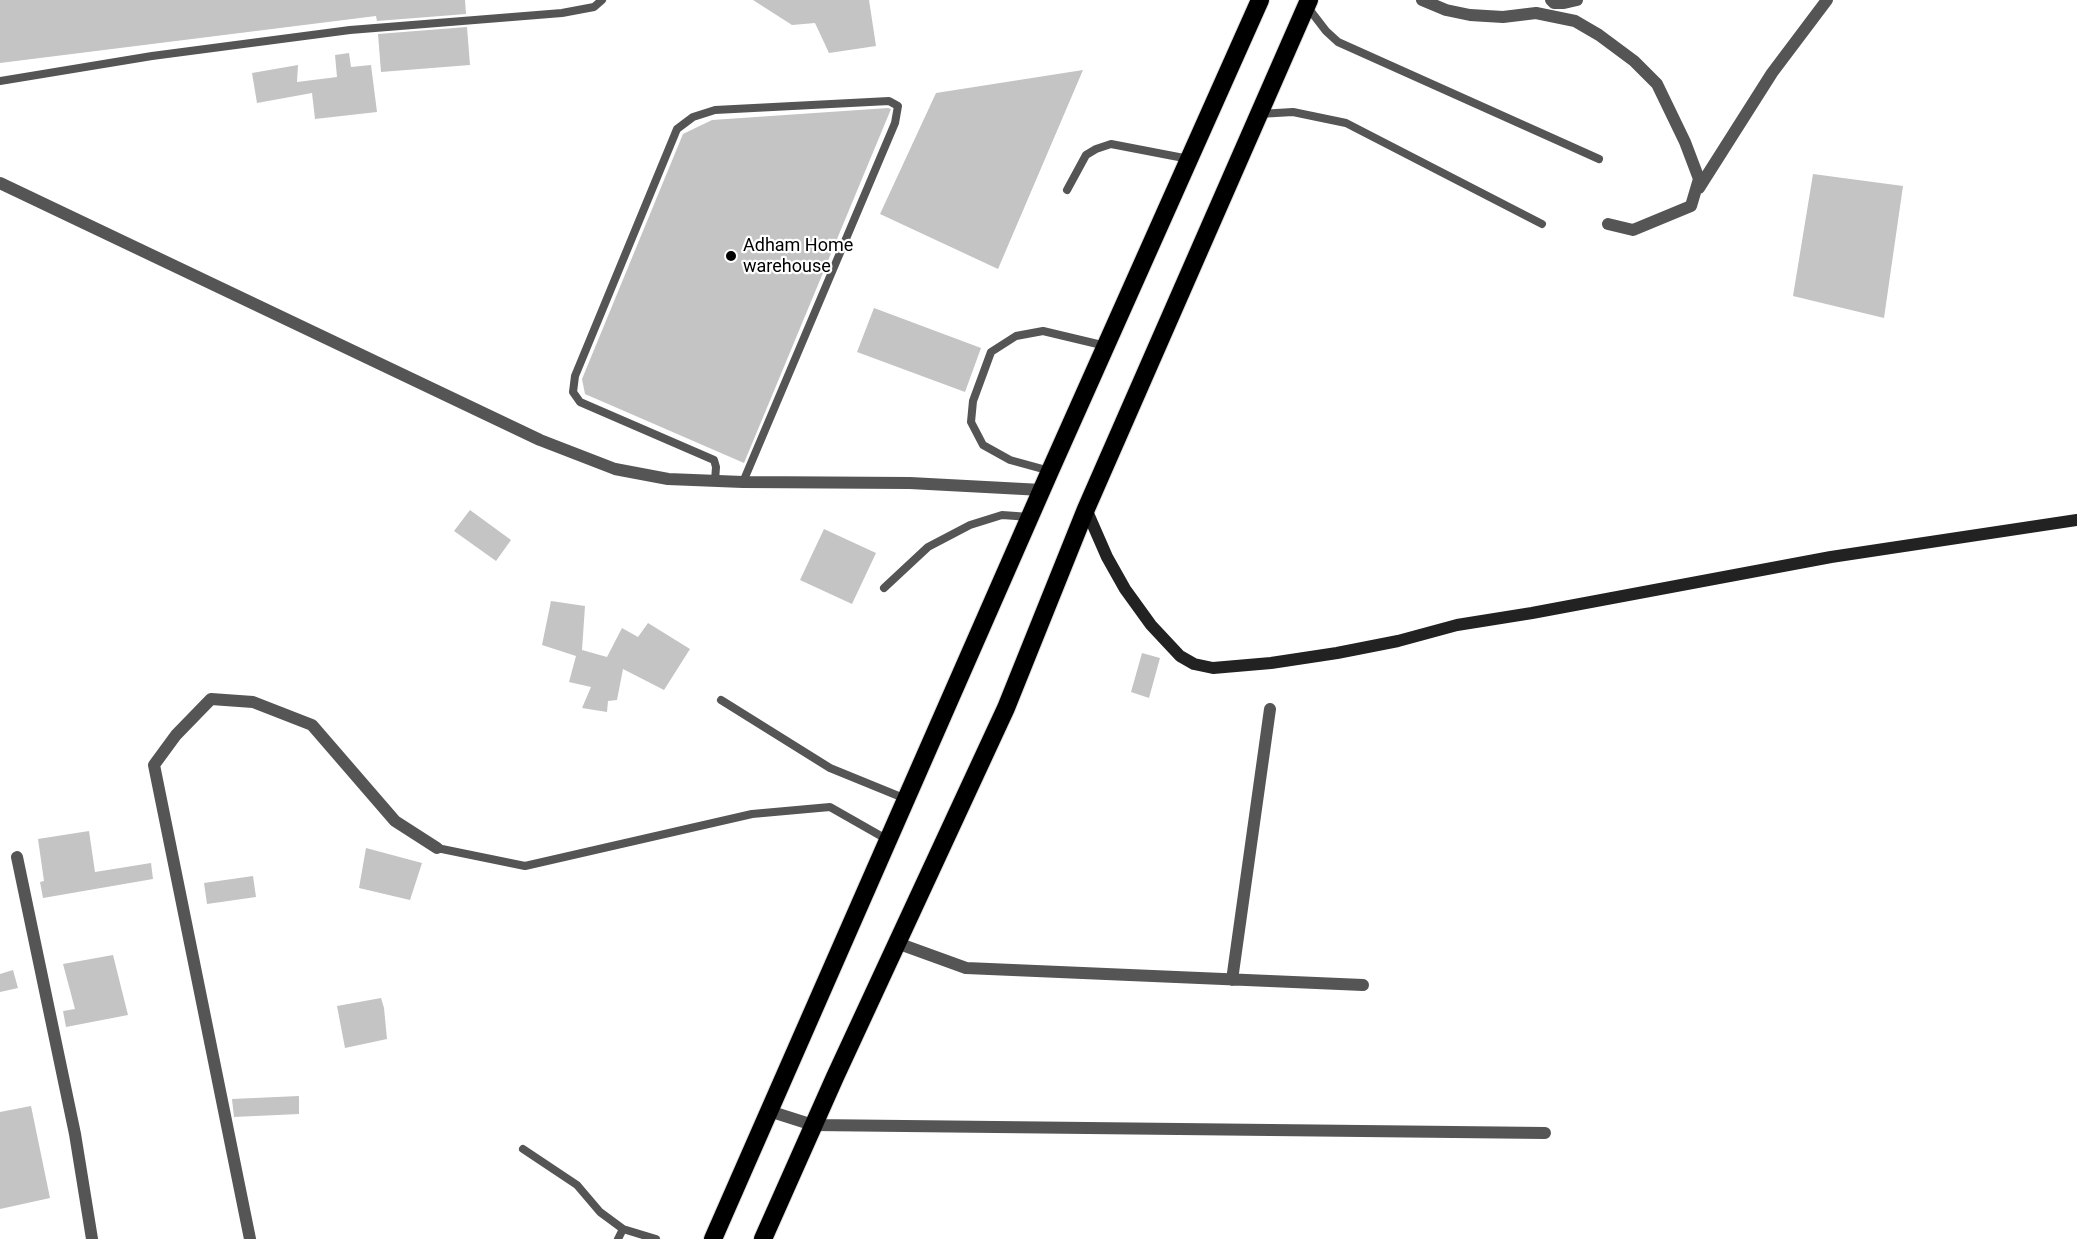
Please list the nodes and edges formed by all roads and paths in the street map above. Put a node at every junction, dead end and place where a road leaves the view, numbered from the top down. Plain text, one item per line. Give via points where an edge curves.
1 (602, 0) edge
2 (1260, 0) edge
3 (1422, 0) edge
4 (1551, 0) edge
5 (1577, 0) edge
6 (1827, 0) edge
7 (1307, 3) edge
8 (0, 81) edge
9 (1259, 114) junction
10 (1189, 159) junction
11 (1599, 159) dead end
12 (0, 183) edge
13 (1066, 190) dead end
14 (1694, 197) junction
15 (1542, 224) dead end
16 (1608, 224) dead end
17 (1106, 346) junction
18 (1050, 471) junction
19 (715, 481) junction
20 (743, 482) junction
21 (1042, 490) junction
22 (1086, 509) junction
23 (1030, 517) junction
24 (2077, 520) edge
25 (884, 588) dead end
26 (721, 700) dead end
27 (1270, 709) dead end
28 (906, 799) junction
29 (888, 840) junction
30 (437, 848) joint
31 (17, 857) dead end
32 (897, 943) junction
33 (1232, 980) junction
34 (1363, 985) dead end
35 (769, 1111) junction
36 (813, 1125) junction
37 (1545, 1133) dead end
38 (523, 1149) dead end
39 (623, 1229) junction
40 (92, 1239) edge
41 (250, 1239) edge
42 (618, 1239) edge
43 (656, 1239) edge
44 (713, 1239) edge
45 (763, 1239) edge

1 - 8 lane via 594,7 561,13 350,30
2 - 10 highway
3 - 14 street via 1470,15 1536,13 1575,21 1599,35 1657,84 1699,179
4 - 5 street
6 - 14 street via 1772,73
7 - 9 highway
7 - 11 lane via 1338,42
9 - 15 lane via 1293,112 1346,123
9 - 22 highway
10 - 13 lane via 1111,144 1086,155
10 - 17 highway
12 - 19 street via 561,449 615,469 668,479
14 - 16 street via 1691,206 1633,230
17 - 18 highway
17 - 18 lane via 1043,331 1016,336 991,352 973,401 971,422 983,445 1010,460
18 - 21 highway
19 - 20 street
19 - 20 lane via 714,460 580,402 573,392 575,376 677,129 693,117 715,110 889,100 898,106 895,123
20 - 21 street via 910,483
21 - 23 highway
22 - 24 street via 1116,573 1151,625 1180,656 1213,668 1337,653 1457,625 1820,559
22 - 32 highway via 1006,708
23 - 25 lane via 1002,515 970,525 928,547
23 - 28 highway
26 - 28 lane via 830,768
27 - 33 street
28 - 29 highway
29 - 30 lane via 830,807 752,814 525,866
29 - 35 highway
30 - 41 street via 395,821 312,725 253,702 212,699 176,735 154,765
31 - 40 street via 75,1134
32 - 33 street via 966,968
32 - 36 highway
33 - 34 street
35 - 36 street
35 - 44 highway
36 - 37 street
36 - 45 highway
38 - 39 lane via 577,1185 600,1212
39 - 42 lane
39 - 43 lane

